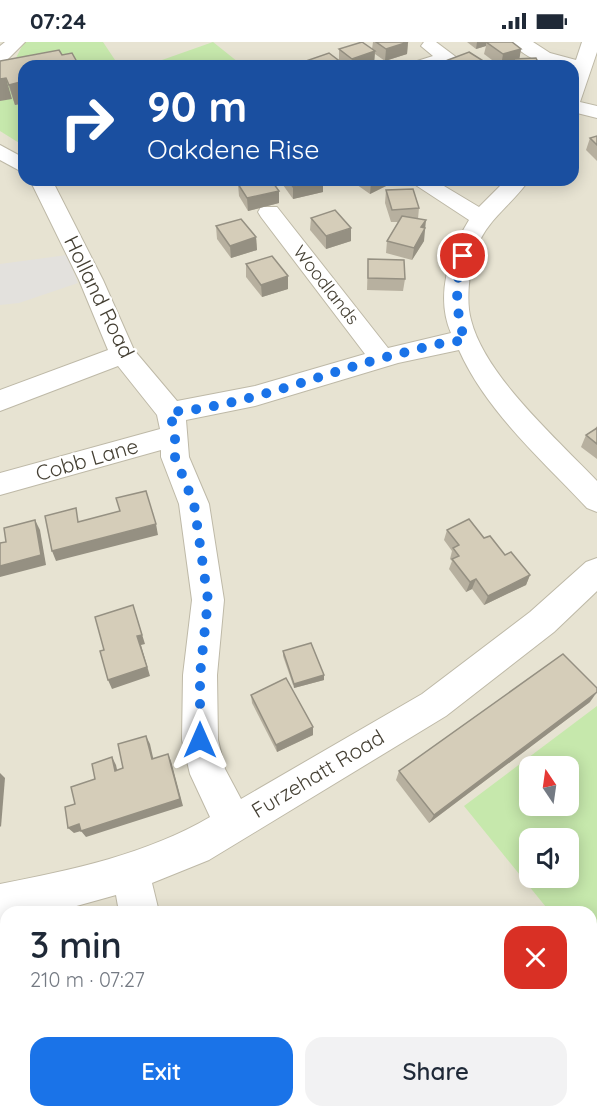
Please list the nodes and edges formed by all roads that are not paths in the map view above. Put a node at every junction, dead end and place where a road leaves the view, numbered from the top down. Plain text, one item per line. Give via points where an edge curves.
1 (16, 42) edge
2 (521, 42) edge
3 (591, 42) edge
4 (430, 46) dead end
5 (0, 56) edge
6 (438, 60) edge
7 (555, 60) edge
8 (579, 66) edge
9 (583, 67) junction
10 (579, 79) edge
11 (579, 107) edge
12 (597, 112) edge
13 (0, 151) edge
14 (18, 163) edge
15 (44, 186) edge
16 (429, 186) edge
17 (512, 186) edge
18 (269, 212) dead end
19 (481, 218) junction
20 (465, 341) junction
21 (123, 354) junction
22 (382, 358) junction
23 (0, 401) edge
24 (173, 424) junction
25 (0, 484) edge
26 (597, 500) edge
27 (597, 571) edge
28 (234, 825) junction
29 (130, 872) junction
30 (0, 904) edge
31 (138, 906) edge

1 - 5 street
2 - 7 street
3 - 9 street
4 - 6 street via 453,55
8 - 9 street
9 - 10 street
11 - 12 street
13 - 14 street
15 - 21 street, Holland Road
16 - 19 street
17 - 19 street
18 - 22 street, Woodlands
19 - 20 street via 467,242 458,270 458,320
20 - 22 street, Cobb Lane
20 - 26 street via 481,370 510,405
21 - 23 street
21 - 24 street, Holland Road
22 - 24 street, Cobb Lane via 219,404
24 - 25 street, Cobb Lane
24 - 28 street via 175,457 194,504 208,600 200,675 200,740 208,774
27 - 28 street, Furzehatt Road via 542,622 434,705
28 - 29 street, Furzehatt Road via 196,847
29 - 30 street, Furzehatt Road
29 - 31 street

